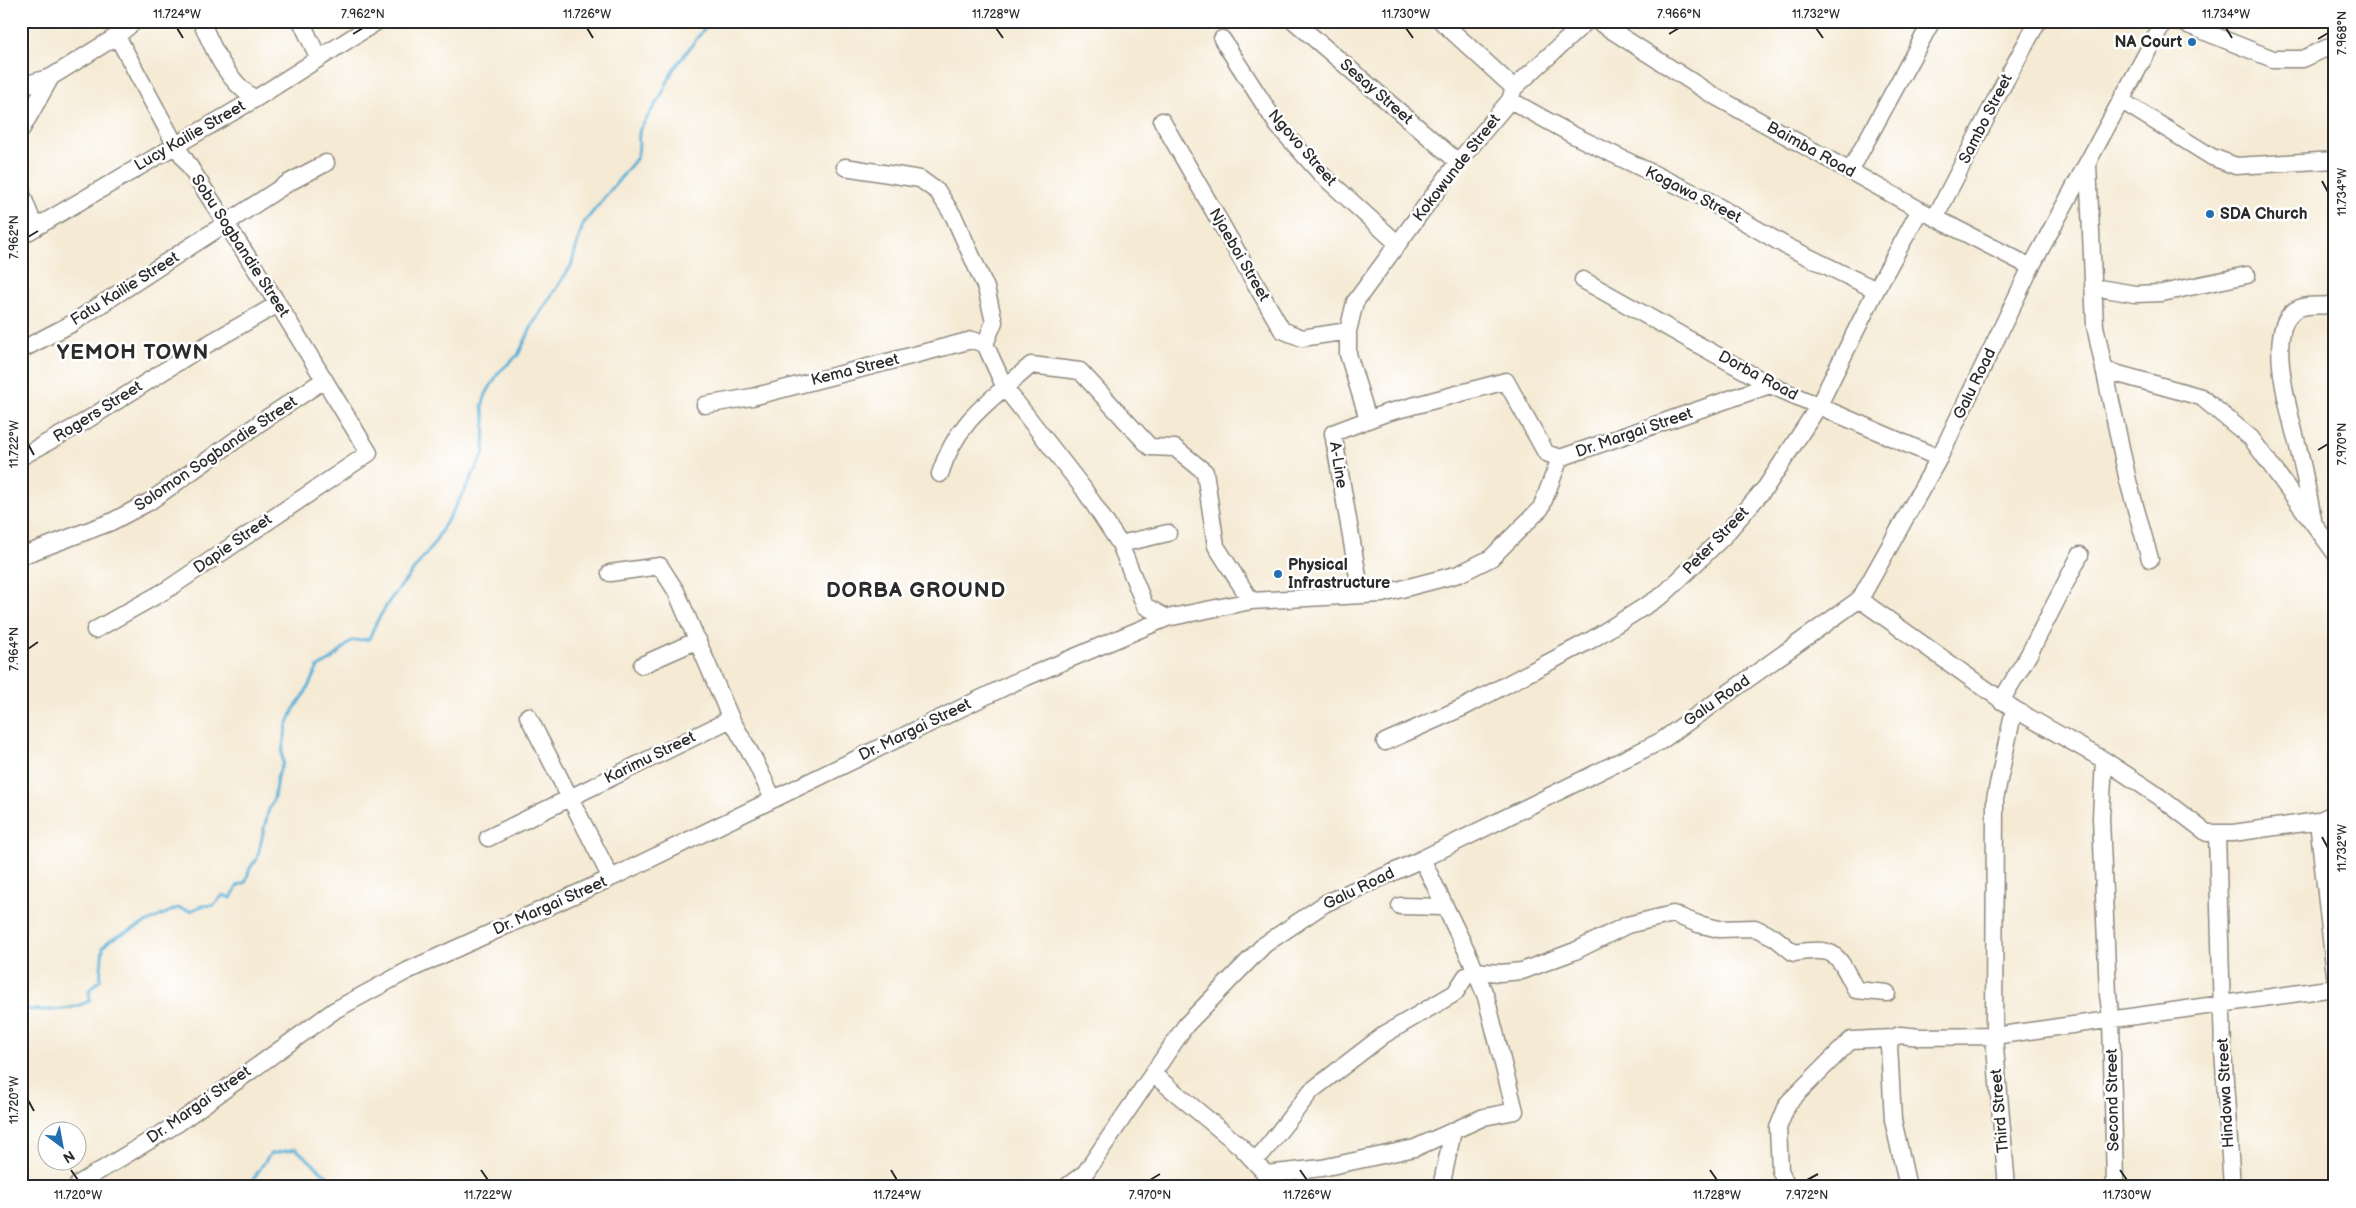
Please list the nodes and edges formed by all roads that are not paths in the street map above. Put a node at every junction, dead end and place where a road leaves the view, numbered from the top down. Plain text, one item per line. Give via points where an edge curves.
1 (135, 21) edge
2 (200, 21) edge
3 (301, 21) edge
4 (378, 21) edge
5 (1294, 21) edge
6 (1440, 21) edge
7 (1587, 21) edge
8 (1597, 21) edge
9 (1932, 21) edge
10 (2038, 21) edge
11 (2164, 21) edge
12 (2178, 21) edge
13 (117, 36) junction
14 (1222, 39) dead end
15 (2335, 44) edge
16 (319, 59) junction
17 (51, 77) junction
18 (21, 86) edge
19 (1512, 94) junction
20 (255, 98) junction
21 (2122, 101) junction
22 (1162, 121) dead end
23 (21, 130) edge
24 (175, 144) junction
25 (2335, 160) edge
26 (1458, 162) junction
27 (326, 163) dead end
28 (2088, 163) junction
29 (845, 166) dead end
30 (1850, 171) junction
31 (21, 192) edge
32 (1920, 210) junction
33 (1936, 218) junction
34 (226, 225) junction
35 (28, 232) edge
36 (1398, 244) junction
37 (2031, 267) junction
38 (2247, 276) dead end
39 (1583, 280) dead end
40 (2093, 287) junction
41 (1876, 290) junction
42 (278, 304) junction
43 (2335, 304) edge
44 (1348, 330) junction
45 (984, 344) junction
46 (22, 350) edge
47 (2104, 370) junction
48 (324, 380) junction
49 (1770, 385) junction
50 (1005, 388) junction
51 (705, 405) dead end
52 (1818, 407) junction
53 (1368, 419) junction
54 (368, 453) joint
55 (21, 457) edge
56 (1560, 458) junction
57 (1939, 458) junction
58 (940, 474) dead end
59 (2315, 525) junction
60 (1168, 533) dead end
61 (1120, 544) junction
62 (2335, 553) edge
63 (2080, 555) dead end
64 (21, 556) edge
65 (2150, 559) dead end
66 (610, 573) dead end
67 (1360, 594) junction
68 (1860, 599) junction
69 (1251, 601) junction
70 (1167, 618) junction
71 (95, 630) dead end
72 (698, 640) junction
73 (642, 665) dead end
74 (2008, 705) junction
75 (528, 716) dead end
76 (731, 719) junction
77 (1385, 742) dead end
78 (2104, 760) junction
79 (569, 798) junction
80 (772, 799) junction
81 (2335, 813) edge
82 (2318, 820) junction
83 (2217, 833) junction
84 (488, 838) dead end
85 (1422, 859) junction
86 (611, 878) junction
87 (1400, 906) dead end
88 (1446, 908) junction
89 (1476, 971) junction
90 (2335, 976) edge
91 (2335, 988) edge
92 (1887, 993) dead end
93 (2221, 1003) junction
94 (2111, 1018) junction
95 (1994, 1036) junction
96 (1892, 1038) junction
97 (1153, 1074) junction
98 (1453, 1131) junction
99 (1254, 1160) junction
100 (1265, 1180) edge
101 (2115, 1182) dead end
102 (78, 1184) dead end
103 (1066, 1187) edge
104 (1442, 1187) edge
105 (1786, 1187) edge
106 (1908, 1187) edge
107 (2007, 1187) edge
108 (2232, 1187) edge

1 - 13 street
2 - 20 street via 215,54 240,89
3 - 16 street
4 - 16 street, Lucy Kailie Street
5 - 26 street, Sesay Street
6 - 19 street, Kogawa Street
7 - 19 street, Kokowunde Street
8 - 30 street, Baimba Road via 1711,94
9 - 30 street
10 - 33 street, Sambo Street
11 - 21 street, Galu Road
12 - 15 street via 2273,59 2303,60
13 - 17 street
13 - 24 street, Sobu Sogbandie Street
14 - 36 street, Ngovo Street via 1278,126 1320,173
16 - 20 street, Lucy Kailie Street
17 - 18 street
17 - 23 street
19 - 26 street, Kokowunde Street
19 - 41 street, Kogawa Street via 1573,135 1702,198 1786,246
20 - 24 street, Lucy Kailie Street
21 - 25 street via 2212,157 2236,166
21 - 28 street, Galu Road
22 - 44 street, Njaeboi Street via 1282,330 1302,338
24 - 34 street, Sobu Sogbandie Street
24 - 35 street, Lucy Kailie Street
26 - 36 street, Kokowunde Street
27 - 34 street, Fatu Kailie Street via 288,183
28 - 37 street, Galu Road
28 - 40 street
29 - 45 street via 920,179 938,192 954,217 986,288 994,322
30 - 32 street, Baimba Road
31 - 35 street
32 - 33 street, Baimba Road
32 - 41 street, Peter Street
33 - 37 street, Baimba Road
34 - 42 street, Sobu Sogbandie Street
34 - 46 street, Fatu Kailie Street via 71,324
36 - 44 street, Kokowunde Street via 1355,302
37 - 57 street, Galu Road
38 - 40 street via 2162,293 2135,294
39 - 49 street, Dorba Road
40 - 47 street via 2095,326
41 - 52 street, Peter Street
42 - 48 street, Sobu Sogbandie Street
42 - 55 street, Rogers Street
43 - 59 street via 2306,306 2294,311 2284,321 2282,336 2281,368
44 - 53 street via 1348,354
45 - 50 street
45 - 51 street, Kema Street via 972,340 752,397
47 - 59 street via 2201,397 2252,438
47 - 65 street via 2128,481
48 - 54 street, Sobu Sogbandie Street
48 - 64 street, Solomon Sogbandie Street via 149,502 110,522
49 - 52 street, Dorba Road
49 - 56 street, Dr. Margai Street
50 - 58 street via 967,420 947,450
50 - 61 street via 1083,488
50 - 69 street via 1031,365 1080,371 1150,447 1175,448 1205,472 1216,546
52 - 57 street, Dorba Road
52 - 77 street, Peter Street via 1766,487 1724,537 1663,595 1591,640 1464,708
53 - 56 street via 1506,381 1546,453
53 - 67 street, A-Line via 1333,433
54 - 71 street, Dapie Street via 168,589
56 - 67 street, Dr. Margai Street via 1541,508 1491,558 1459,574 1382,594
57 - 68 street, Galu Road
59 - 62 street
60 - 61 street
61 - 70 street via 1144,606
63 - 74 street, Third Street via 2029,654
66 - 72 street via 660,566 676,591
67 - 69 street, Dr. Margai Street
68 - 74 street
68 - 85 street, Galu Road via 1661,740
69 - 70 street, Dr. Margai Street
70 - 80 street, Dr. Margai Street via 1015,682
72 - 73 street
72 - 76 street
74 - 78 street
74 - 95 street, Third Street via 1995,799
75 - 79 street
76 - 79 street, Karimu Street
76 - 80 street
78 - 83 street via 2158,795 2207,833
78 - 94 street, Second Street via 2101,817
79 - 84 street, Karimu Street
79 - 86 street
80 - 86 street, Dr. Margai Street
81 - 82 street
82 - 83 street
82 - 90 street
83 - 93 street, Hindowa Street
85 - 88 street
85 - 97 street, Galu Road via 1326,903 1264,945 1186,1025
86 - 102 street, Dr. Margai Street via 450,950 334,1010 177,1124
87 - 88 street
88 - 89 street
89 - 92 street via 1522,971 1575,951 1627,925 1674,914 1719,929 1755,928 1774,937 1794,953 1816,949 1833,953 1856,990
89 - 98 street via 1486,997 1515,1111 1484,1117
89 - 99 street via 1466,976 1455,993 1385,1034 1311,1091 1264,1152
91 - 93 street
93 - 94 street
93 - 108 street, Hindowa Street
94 - 95 street
94 - 101 street, Second Street
95 - 96 street via 1900,1035
95 - 107 street, Third Street
96 - 105 street via 1850,1040 1788,1103 1778,1128 1780,1170
96 - 106 street via 1889,1045 1893,1120
97 - 99 street
97 - 103 street, Galu Road via 1085,1172
98 - 100 street via 1415,1148
98 - 104 street
99 - 100 street

